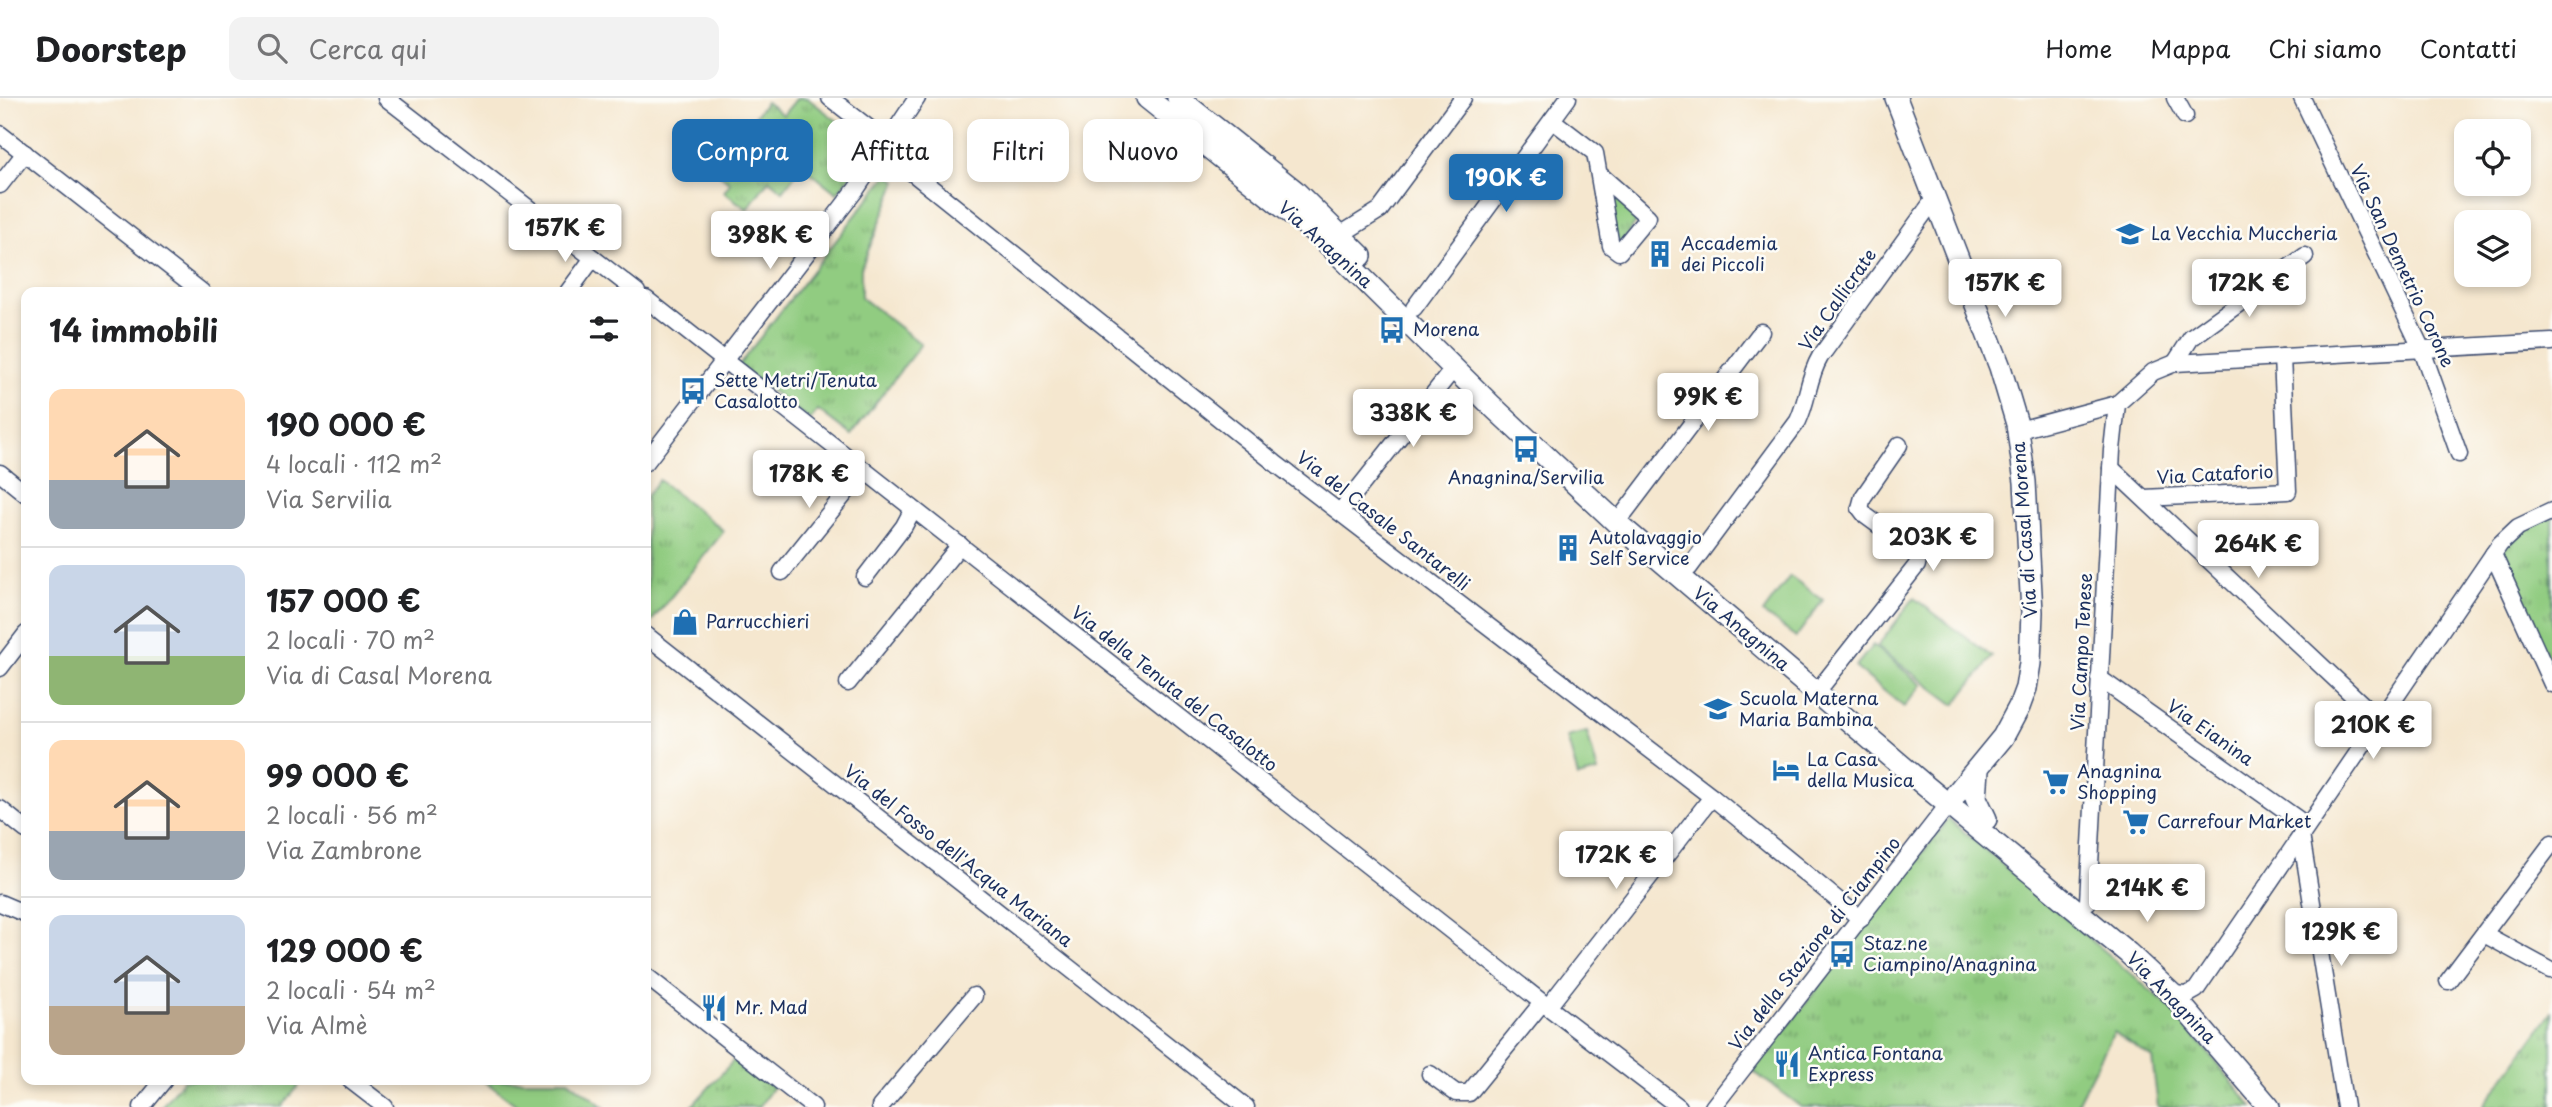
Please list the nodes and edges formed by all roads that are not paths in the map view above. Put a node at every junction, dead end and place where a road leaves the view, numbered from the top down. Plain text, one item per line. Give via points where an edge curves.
1 (386, 98) edge
2 (830, 98) edge
3 (917, 98) edge
4 (1147, 98) edge
5 (1178, 98) edge
6 (1464, 98) edge
7 (1568, 98) edge
8 (1896, 98) edge
9 (2175, 98) edge
10 (2302, 98) edge
11 (2185, 116) dead end
12 (854, 119) edge
13 (903, 119) edge
14 (1552, 120) junction
15 (0, 134) edge
16 (25, 153) junction
17 (1255, 158) junction
18 (1236, 170) junction
19 (1599, 173) dead end
20 (861, 182) edge
21 (931, 182) edge
22 (0, 184) edge
23 (1935, 198) junction
24 (1340, 235) junction
25 (2305, 256) dead end
26 (593, 258) junction
27 (196, 287) edge
28 (572, 287) edge
29 (631, 287) edge
30 (651, 303) edge
31 (1414, 308) junction
32 (1761, 332) dead end
33 (2552, 342) edge
34 (2422, 350) junction
35 (2283, 357) junction
36 (724, 359) junction
37 (2175, 363) junction
38 (1452, 366) junction
39 (2117, 404) junction
40 (2019, 430) junction
41 (1899, 445) dead end
42 (651, 454) edge
43 (2459, 454) dead end
44 (2111, 468) junction
45 (864, 470) junction
46 (0, 473) edge
47 (21, 490) edge
48 (2144, 498) junction
49 (914, 509) junction
50 (2552, 511) edge
51 (1340, 512) junction
52 (1625, 512) junction
53 (960, 545) junction
54 (2493, 554) junction
55 (1689, 568) junction
56 (782, 572) dead end
57 (865, 577) dead end
58 (651, 639) edge
59 (21, 641) edge
60 (0, 668) edge
61 (2099, 678) junction
62 (848, 683) dead end
63 (1825, 683) junction
64 (2552, 684) edge
65 (2379, 720) junction
66 (1978, 770) junction
67 (1948, 793) junction
68 (1712, 797) junction
69 (0, 809) edge
70 (1986, 819) junction
71 (21, 826) edge
72 (2300, 828) junction
73 (2552, 843) edge
74 (2088, 902) junction
75 (0, 903) edge
76 (21, 912) edge
77 (1861, 919) junction
78 (2484, 934) junction
79 (2550, 970) dead end
80 (651, 980) edge
81 (2448, 981) dead end
82 (2181, 994) junction
83 (974, 996) dead end
84 (1545, 1005) junction
85 (1430, 1074) dead end
86 (160, 1085) edge
87 (356, 1085) edge
88 (808, 1105) edge
89 (142, 1107) edge
90 (385, 1107) edge
91 (880, 1107) edge
92 (1246, 1107) edge
93 (1679, 1107) edge
94 (1713, 1107) edge
95 (2269, 1107) edge
96 (2286, 1107) edge
97 (2345, 1107) edge

1 - 26 street
2 - 12 street, Via del Casale Santarelli
3 - 13 street
4 - 18 main road, Via Anagnina
5 - 17 main road, Via Anagnina
6 - 24 street via 1380,210
7 - 14 street
8 - 23 main road, Via di Casal Morena
9 - 11 street
10 - 34 street, Via San Demetrio Corone
14 - 19 street via 1595,153
14 - 31 street
15 - 16 street
16 - 22 street
16 - 27 street
17 - 18 street
17 - 24 main road, Via Anagnina
18 - 38 main road, Via Anagnina via 1323,239
20 - 36 street
21 - 51 street, Via del Casale Santarelli
23 - 40 main road, Via di Casal Morena via 1996,356
23 - 55 street, Via Callicrate via 1820,357 1798,421
24 - 31 main road, Via Anagnina
25 - 37 street via 2191,338
26 - 28 street
26 - 29 street
30 - 36 street, Via della Tenuta del Casalotto
31 - 52 main road, Via Anagnina
32 - 52 street
33 - 34 street
34 - 35 street
34 - 43 street, Via San Demetrio Corone
35 - 37 street
35 - 48 street, Via Cataforio via 2288,491
36 - 42 street
36 - 45 street, Via della Tenuta del Casalotto
37 - 39 street via 2153,372
38 - 51 street
38 - 67 main road, Via Anagnina via 1618,524
39 - 40 street
39 - 44 street, Via Campo Tenese
40 - 66 main road, Via di Casal Morena via 2027,503 2030,663 2015,714
41 - 63 street via 1860,508 1914,551 1917,565
44 - 48 street
44 - 61 street, Via Campo Tenese
45 - 49 street, Via della Tenuta del Casalotto
45 - 56 street
46 - 47 street
48 - 65 street
49 - 53 street, Via della Tenuta del Casalotto
49 - 57 street
50 - 54 street via 2514,530
51 - 68 street, Via del Casale Santarelli
52 - 55 main road, Via Anagnina
53 - 62 street
53 - 84 street, Via della Tenuta del Casalotto
54 - 64 street
54 - 65 street
55 - 63 main road, Via Anagnina
58 - 92 street, Via del Fosso dell'Acqua Mariana
59 - 60 street
61 - 72 street, Via Eianina
61 - 74 street, Via Campo Tenese
63 - 67 main road, Via Anagnina
65 - 72 street
66 - 67 main road, Via di Casal Morena
66 - 70 main road via 1976,794
67 - 70 main road, Via Anagnina
67 - 77 street, Via della Stazione di Ciampino
67 - 82 main road, Via Anagnina via 2091,921
68 - 77 street, Via del Casale Santarelli
68 - 84 street
69 - 71 street
70 - 74 main road, Via Anagnina
72 - 82 street via 2199,986
72 - 97 street
73 - 78 street
74 - 82 main road, Via Anagnina via 2143,948
75 - 76 street
77 - 94 street, Via della Stazione di Ciampino
78 - 79 street
78 - 81 street
80 - 88 street
82 - 95 main road, Via Anagnina
82 - 96 main road, Via Anagnina
83 - 91 street
84 - 85 street via 1469,1093 1455,1093
84 - 93 street, Via della Tenuta del Casalotto
86 - 89 street
87 - 90 street

